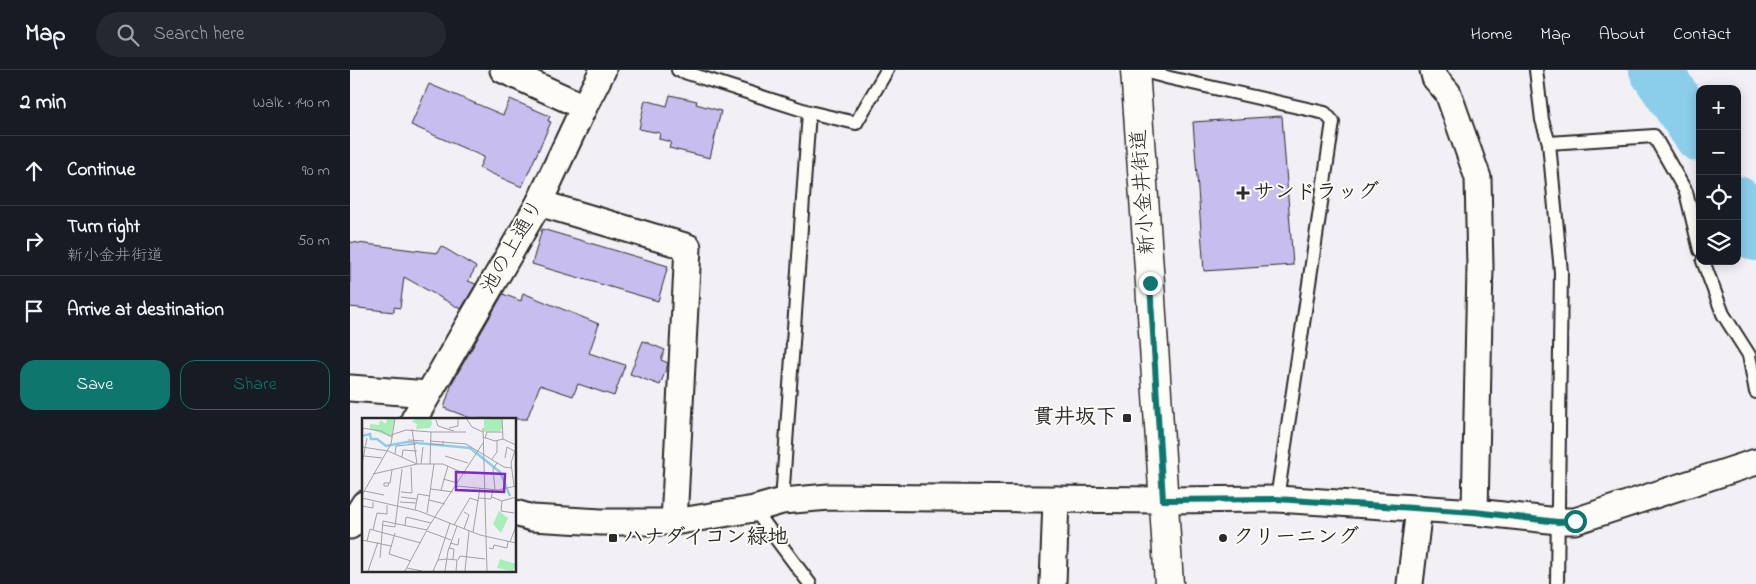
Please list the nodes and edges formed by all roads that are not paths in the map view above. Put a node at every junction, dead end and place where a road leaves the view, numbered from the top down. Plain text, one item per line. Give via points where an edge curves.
1 (503, 70) edge
2 (604, 70) edge
3 (678, 70) edge
4 (888, 70) edge
5 (1135, 70) edge
6 (1140, 70) edge
7 (1433, 70) edge
8 (1536, 70) edge
9 (584, 106) junction
10 (809, 112) junction
11 (1549, 143) junction
12 (539, 203) junction
13 (1696, 233) edge
14 (1705, 265) edge
15 (350, 388) edge
16 (1756, 392) edge
17 (428, 394) junction
18 (415, 418) edge
19 (1756, 462) edge
20 (1056, 499) junction
21 (1276, 499) junction
22 (1163, 500) junction
23 (782, 501) junction
24 (362, 507) edge
25 (1419, 508) junction
26 (754, 509) junction
27 (1475, 512) junction
28 (516, 513) edge
29 (674, 522) junction
30 (1558, 522) junction
31 (350, 526) edge
32 (810, 584) edge
33 (1053, 584) edge
34 (1169, 584) edge
35 (1410, 584) edge
36 (1557, 584) edge

1 - 9 street
2 - 9 street, 池の上通り
3 - 10 lane
4 - 10 lane via 856,123
5 - 22 main road, 新小金井街道
6 - 21 lane via 1325,113 1333,122
7 - 27 street via 1435,78 1448,93 1478,178 1480,267
8 - 11 lane via 1542,120
9 - 12 street, 池の上通り
10 - 23 lane
11 - 13 lane via 1654,136 1686,192
11 - 30 lane via 1561,272
12 - 17 street, 池の上通り
12 - 29 street via 688,247
14 - 16 lane via 1723,314 1749,355
15 - 17 street
17 - 18 street, 池の上通り
19 - 30 street via 1575,521
20 - 22 street
20 - 23 street via 857,496
20 - 33 street
21 - 22 street
21 - 25 street
22 - 34 main road, 新小金井街道
23 - 26 street
24 - 31 street
25 - 27 street
25 - 35 street
26 - 29 street
26 - 32 lane
27 - 30 street
28 - 29 street via 532,518 600,522
30 - 36 lane

